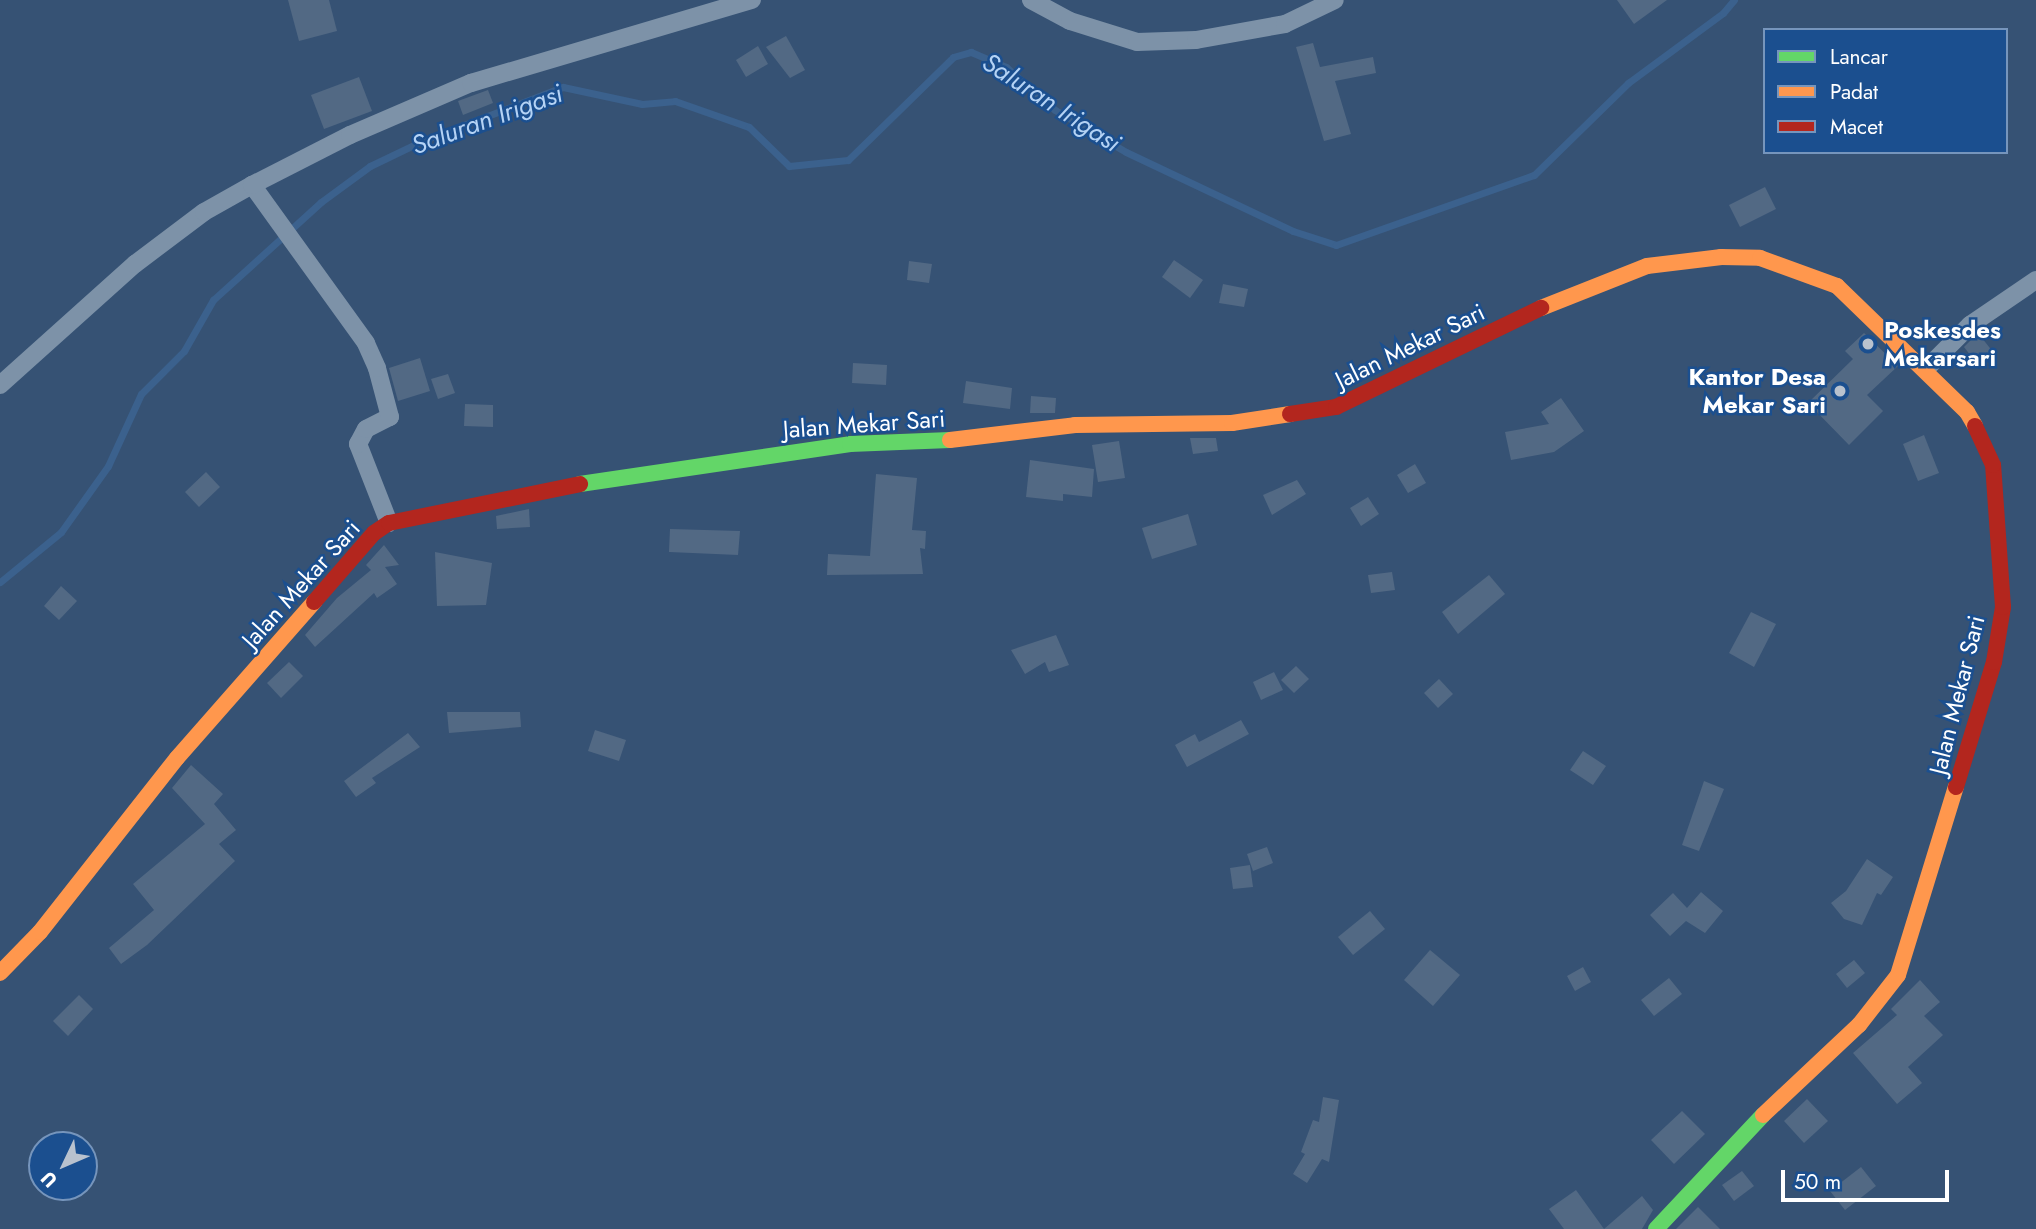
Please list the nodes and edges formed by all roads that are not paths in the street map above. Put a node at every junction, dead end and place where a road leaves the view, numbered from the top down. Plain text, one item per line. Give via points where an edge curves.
1 (752, 0) edge
2 (1031, 0) edge
3 (1335, 0) edge
4 (253, 185) junction
5 (2036, 280) edge
6 (1927, 368) junction
7 (0, 385) edge
8 (390, 523) junction
9 (0, 973) edge
10 (1656, 1229) edge

1 - 4 street via 471,83 350,135
2 - 3 street via 1070,22 1138,42 1196,40 1285,24
4 - 7 street via 204,212 135,264
4 - 8 street via 284,235 366,343 377,368 390,417 366,429 358,444
5 - 6 street via 1970,325
6 - 8 street, Jalan Mekar Sari via 1837,286 1778,262 1721,257 1647,266 1574,292 1336,407 1232,423 1074,425 988,439 850,444 607,478
6 - 10 street, Jalan Mekar Sari via 1967,412 1990,451 1998,495 2003,607 1994,662 1913,937 1898,975 1875,1006 1731,1145
8 - 9 street, Jalan Mekar Sari via 374,534 177,758 40,932

